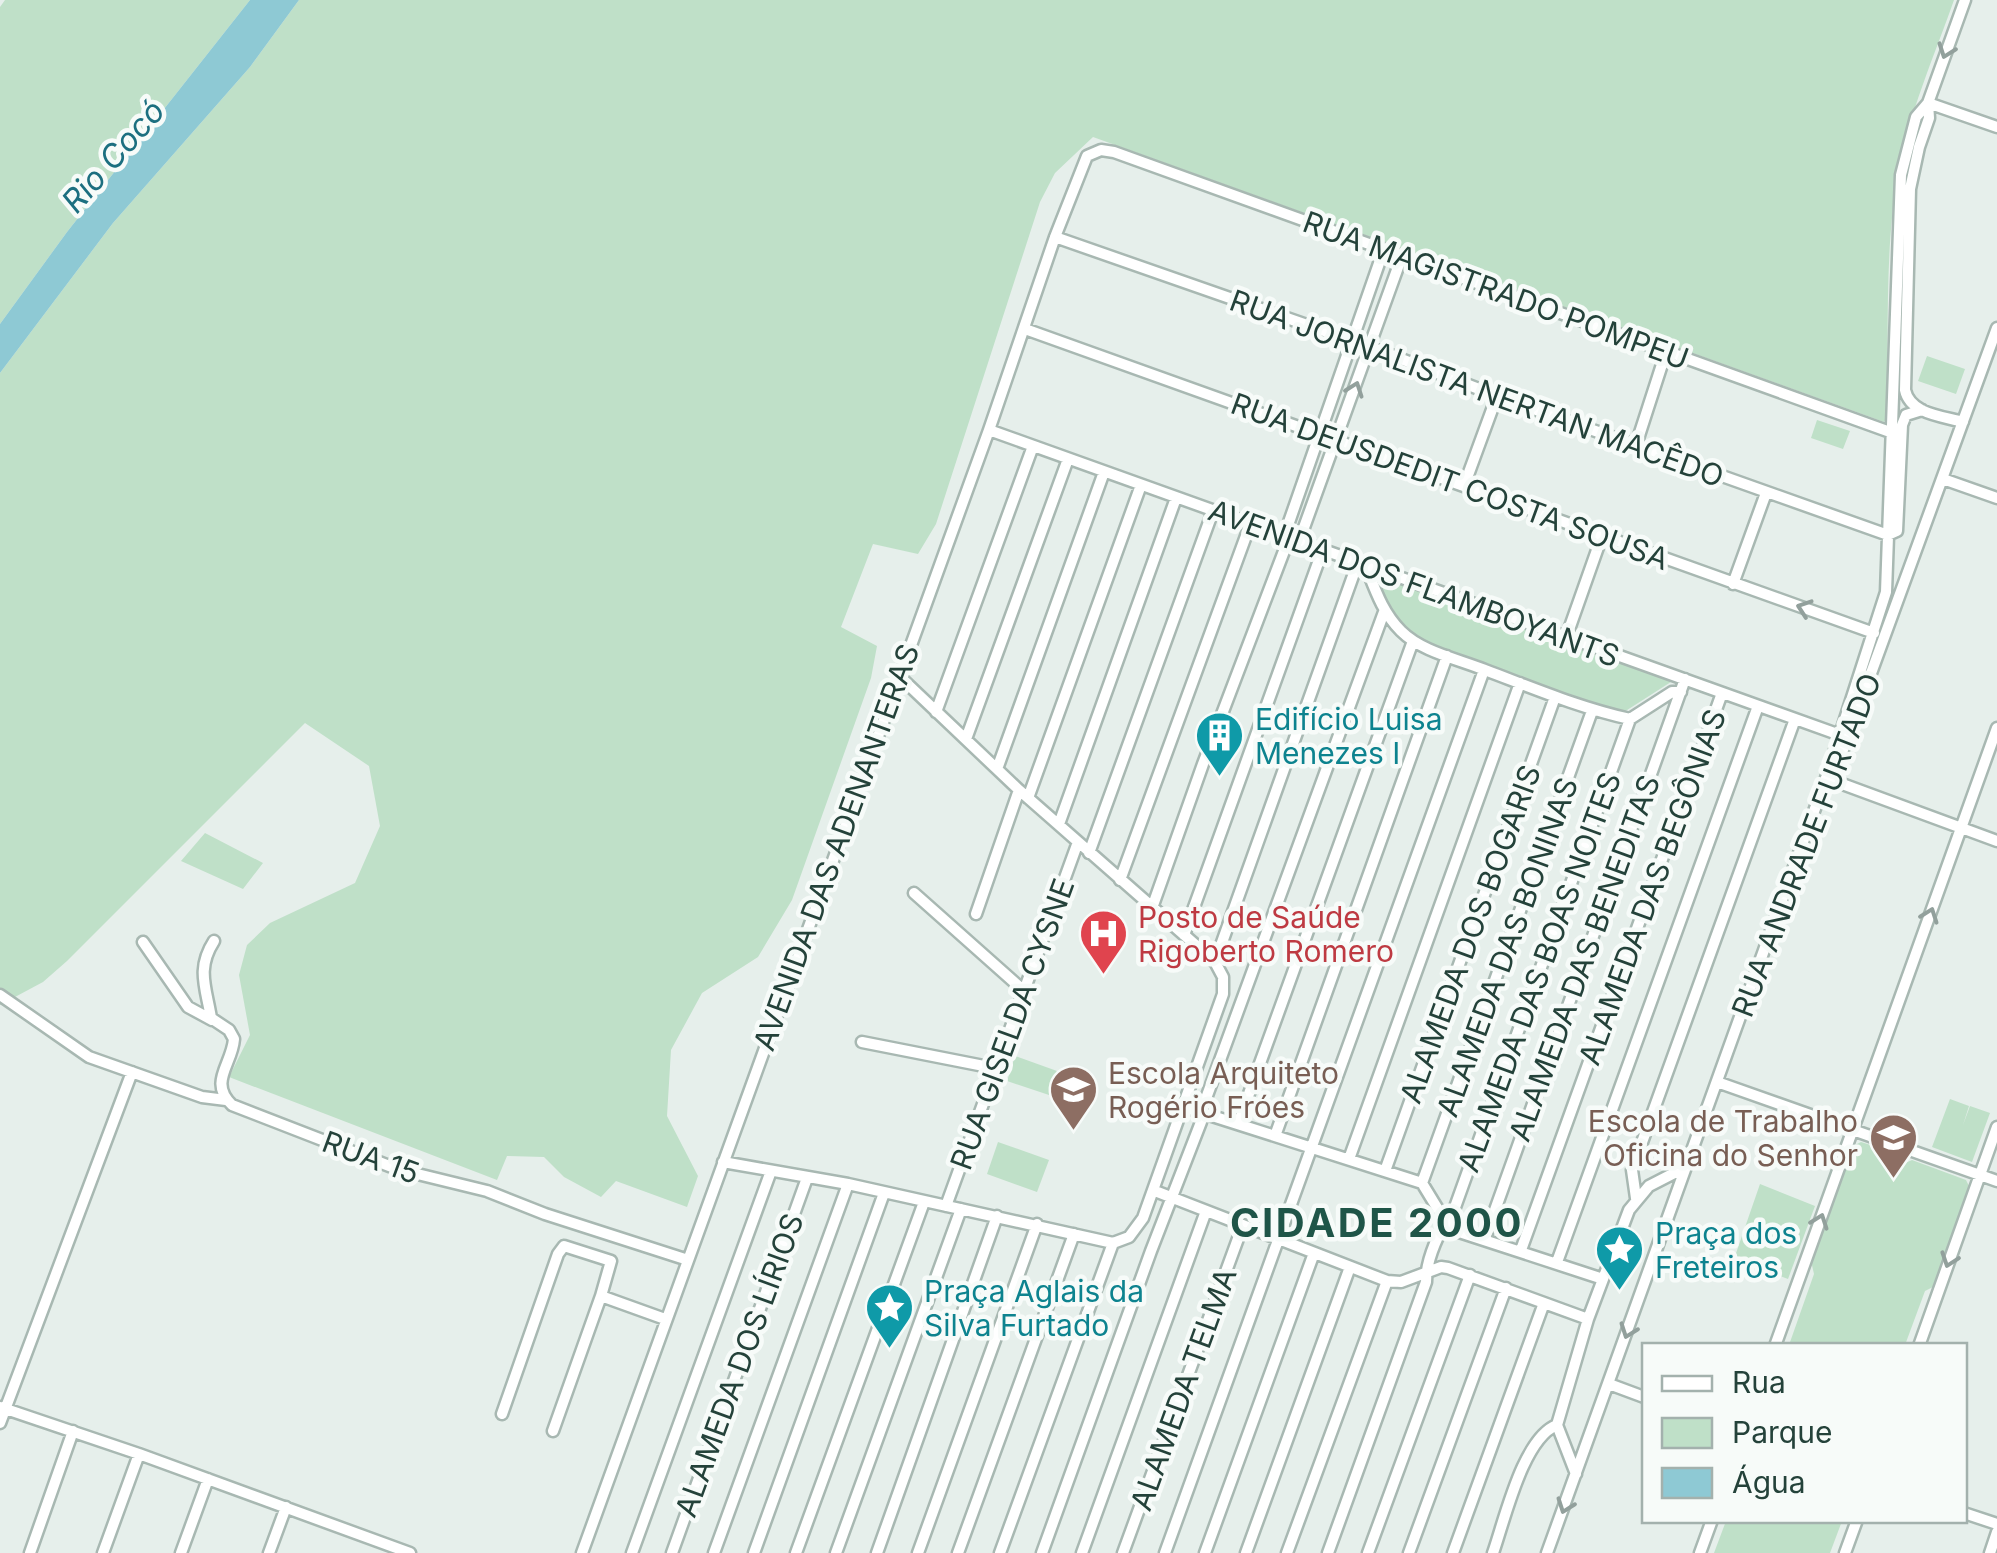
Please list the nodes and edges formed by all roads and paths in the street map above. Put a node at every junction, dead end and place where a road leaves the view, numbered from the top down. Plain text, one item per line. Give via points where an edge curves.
1 (1964, 0) edge
2 (1928, 103) junction
3 (1997, 128) edge
4 (1101, 150) joint
5 (1055, 237) junction
6 (1384, 249) junction
7 (1402, 256) junction
8 (1997, 328) edge
9 (1025, 330) junction
10 (1353, 341) junction
11 (1899, 342) junction
12 (1370, 347) junction
13 (1666, 352) junction
14 (1498, 396) junction
15 (1922, 410) junction
16 (1963, 422) junction
17 (989, 430) junction
18 (1890, 432) junction
19 (1321, 434) junction
20 (1336, 440) junction
21 (1636, 445) junction
22 (1032, 446) junction
23 (1068, 459) junction
24 (1104, 472) junction
25 (1942, 479) junction
26 (1141, 485) junction
27 (1464, 486) junction
28 (1766, 493) junction
29 (1176, 498) junction
30 (1997, 498) edge
31 (1213, 511) junction
32 (1250, 525) junction
33 (1893, 533) junction
34 (1602, 536) junction
35 (1290, 538) junction
36 (1323, 548) junction
37 (1362, 563) junction
38 (1733, 584) junction
39 (1384, 612) junction
40 (1874, 633) junction
41 (1566, 638) junction
42 (1413, 641) junction
43 (1448, 656) junction
44 (1484, 670) junction
45 (898, 675) junction
46 (1520, 684) junction
47 (1683, 686) junction
48 (1722, 693) junction
49 (1555, 697) junction
50 (1758, 706) junction
51 (936, 712) junction
52 (1592, 712) junction
53 (1630, 719) junction
54 (1794, 719) junction
55 (1997, 728) edge
56 (1840, 734) junction
57 (966, 740) junction
58 (1832, 760) junction
59 (998, 769) junction
60 (1826, 778) junction
61 (1024, 794) junction
62 (1059, 824) junction
63 (1962, 828) junction
64 (1997, 841) edge
65 (1078, 842) junction
66 (1089, 853) junction
67 (1120, 880) junction
68 (914, 893) dead end
69 (1152, 908) junction
70 (976, 914) dead end
71 (1184, 935) junction
72 (214, 941) dead end
73 (143, 942) dead end
74 (1214, 962) junction
75 (1024, 990) junction
76 (0, 995) edge
77 (213, 1020) junction
78 (862, 1042) dead end
79 (994, 1068) junction
80 (132, 1072) junction
81 (1717, 1082) junction
82 (226, 1100) junction
83 (1184, 1107) junction
84 (1201, 1112) junction
85 (1238, 1124) junction
86 (1997, 1127) edge
87 (1852, 1132) junction
88 (1275, 1136) junction
89 (1311, 1148) junction
90 (1350, 1159) junction
91 (723, 1162) junction
92 (1686, 1167) junction
93 (771, 1171) junction
94 (1385, 1171) junction
95 (1979, 1175) junction
96 (807, 1178) junction
97 (1422, 1182) junction
98 (1997, 1182) edge
99 (848, 1184) junction
100 (1155, 1190) junction
101 (884, 1193) junction
102 (1171, 1197) junction
103 (1636, 1198) junction
104 (924, 1202) junction
105 (946, 1206) junction
106 (961, 1209) junction
107 (1206, 1211) junction
108 (997, 1216) junction
109 (1444, 1222) junction
110 (1037, 1224) junction
111 (1243, 1225) junction
112 (1074, 1234) junction
113 (1485, 1238) junction
114 (1278, 1239) junction
115 (1113, 1243) junction
116 (1521, 1250) junction
117 (1314, 1254) junction
118 (688, 1260) junction
119 (1557, 1262) junction
120 (1350, 1267) junction
121 (1426, 1272) junction
122 (1470, 1275) junction
123 (1602, 1279) junction
124 (1387, 1281) junction
125 (1506, 1288) junction
126 (600, 1296) junction
127 (1544, 1302) junction
128 (1588, 1318) junction
129 (665, 1319) junction
130 (1776, 1343) edge
131 (1920, 1343) edge
132 (1608, 1384) junction
133 (1642, 1396) edge
134 (3, 1408) edge
135 (502, 1414) dead end
136 (0, 1422) edge
137 (1557, 1424) junction
138 (73, 1431) junction
139 (553, 1432) dead end
140 (139, 1454) junction
141 (1576, 1474) junction
142 (208, 1478) junction
143 (286, 1507) junction
144 (1967, 1513) edge
145 (1711, 1523) edge
146 (1856, 1523) edge
147 (1997, 1524) edge
148 (1997, 1532) edge
149 (30, 1553) edge
150 (103, 1553) edge
151 (181, 1553) edge
152 (269, 1553) edge
153 (408, 1553) edge
154 (582, 1553) edge
155 (632, 1553) edge
156 (672, 1553) edge
157 (714, 1553) edge
158 (754, 1553) edge
159 (796, 1553) edge
160 (836, 1553) edge
161 (877, 1553) edge
162 (918, 1553) edge
163 (958, 1553) edge
164 (1000, 1553) edge
165 (1042, 1553) edge
166 (1082, 1553) edge
167 (1124, 1553) edge
168 (1165, 1553) edge
169 (1205, 1553) edge
170 (1246, 1553) edge
171 (1287, 1553) edge
172 (1328, 1553) edge
173 (1368, 1553) edge
174 (1410, 1553) edge
175 (1453, 1553) edge
176 (1493, 1553) edge
177 (1547, 1553) edge
178 (1700, 1553) edge
179 (1845, 1553) edge
180 (1990, 1553) edge

1 -> 2 street
2 - 3 street
2 - 11 street via 1916,117 1900,175
4 - 5 street, AVENIDA DAS ADENANTERAS via 1082,166
4 - 6 street, RUA MAGISTRADO POMPEU
5 - 9 street, AVENIDA DAS ADENANTERAS
5 - 10 street, RUA JORNALISTA NERTAN MACÊDO
6 - 7 street, RUA MAGISTRADO POMPEU
6 - 10 street
7 - 12 street
7 - 13 street, RUA MAGISTRADO POMPEU
8 - 16 street, RUA ANDRADE FURTADO
9 - 17 street, AVENIDA DAS ADENANTERAS
9 - 19 street, RUA DEUSDEDIT COSTA SOUSA
10 - 12 street, RUA JORNALISTA NERTAN MACÊDO
10 - 19 street
11 - 15 street via 1906,396
11 - 18 street
12 - 14 street, RUA JORNALISTA NERTAN MACÊDO
20 -> 12 street
13 - 18 street, RUA MAGISTRADO POMPEU
13 - 21 street
14 - 21 street, RUA JORNALISTA NERTAN MACÊDO
14 - 27 street
15 - 16 street
15 - 33 street via 1906,415 1902,424
16 - 25 street, RUA ANDRADE FURTADO
17 - 22 street, AVENIDA DOS FLAMBOYANTS
17 - 45 street, AVENIDA DAS ADENANTERAS
18 - 33 street
19 - 20 street, RUA DEUSDEDIT COSTA SOUSA
19 - 35 street via 1288,525
20 - 27 street, RUA DEUSDEDIT COSTA SOUSA
20 - 35 street via 1302,533
21 - 28 street, RUA JORNALISTA NERTAN MACÊDO
22 - 23 street, AVENIDA DOS FLAMBOYANTS
22 - 51 street
23 - 24 street, AVENIDA DOS FLAMBOYANTS
23 - 57 street
24 - 26 street, AVENIDA DOS FLAMBOYANTS
24 - 59 street
25 - 30 street
25 - 58 street, RUA ANDRADE FURTADO via 1844,750
26 - 29 street, AVENIDA DOS FLAMBOYANTS
26 - 61 street
27 - 34 street, RUA DEUSDEDIT COSTA SOUSA
28 - 33 street, RUA JORNALISTA NERTAN MACÊDO
28 - 38 street
29 - 31 street, AVENIDA DOS FLAMBOYANTS
29 - 62 street
31 - 32 street, AVENIDA DOS FLAMBOYANTS
31 - 66 street
32 - 35 street, AVENIDA DOS FLAMBOYANTS
32 - 67 street
33 - 40 street
34 - 38 street, RUA DEUSDEDIT COSTA SOUSA
34 - 41 street
35 - 36 street, AVENIDA DOS FLAMBOYANTS
35 - 69 street
36 - 37 street, AVENIDA DOS FLAMBOYANTS
36 - 71 street
37 - 39 street
37 - 41 street, AVENIDA DOS FLAMBOYANTS
37 - 74 street
40 -> 38 street, RUA DEUSDEDIT COSTA SOUSA
39 - 42 street
39 - 84 street
40 - 56 street
41 - 47 street, AVENIDA DOS FLAMBOYANTS
42 - 43 street
42 - 85 street
43 - 44 street
43 - 88 street
44 - 46 street
44 - 89 street
45 - 51 street
45 - 91 street, AVENIDA DAS ADENANTERAS
46 - 49 street
46 - 90 street
47 - 48 street, AVENIDA DOS FLAMBOYANTS
47 - 53 street
47 - 113 street, ALAMEDA DAS BENEDITAS
48 - 50 street, AVENIDA DOS FLAMBOYANTS
48 - 116 street, ALAMEDA DAS BEGÔNIAS
49 - 52 street
49 - 94 street, ALAMEDA DOS BOGARIS
50 - 54 street, AVENIDA DOS FLAMBOYANTS
50 - 119 street
51 - 57 street
52 - 53 street
52 - 97 street, ALAMEDA DAS BONINAS
53 - 109 street, ALAMEDA DAS BOAS NOITES via 1454,1210
54 - 56 street, AVENIDA DOS FLAMBOYANTS
54 - 103 street via 1632,1170
55 - 63 street
56 - 58 street
57 - 59 street
58 - 60 street, RUA ANDRADE FURTADO
59 - 61 street
60 - 63 street
60 - 81 street, RUA ANDRADE FURTADO
61 - 62 street
61 - 70 street
62 - 65 street
63 - 64 street
87 -> 63 street
65 - 66 street
65 - 75 street, RUA GISELDA CYSNE
66 - 67 street
67 - 69 street
68 - 75 street
69 - 71 street
71 - 74 street
72 - 77 street via 202,968
73 - 77 street via 188,1007
74 - 83 street via 1223,994
75 - 79 street, RUA GISELDA CYSNE
76 - 80 street, RUA 15 via 89,1057
77 - 82 street via 234,1039 219,1084
78 - 79 street
79 - 105 street, RUA GISELDA CYSNE
80 - 82 street, RUA 15
80 - 134 street
81 - 87 street
81 - 92 street, RUA ANDRADE FURTADO
82 - 118 street, RUA 15 via 397,1169 487,1191
83 - 84 street
83 - 100 street
84 - 85 street
84 - 102 street
85 - 88 street
86 - 95 street
87 - 95 street
130 -> 87 street
88 - 89 street
89 - 90 street
89 - 114 street
90 - 94 street
91 - 93 street
91 - 118 street, AVENIDA DAS ADENANTERAS
92 - 103 street
92 -> 132 street, RUA ANDRADE FURTADO
93 - 96 street
93 - 155 street
94 - 97 street
95 - 98 street
95 -> 131 street
96 - 99 street
96 - 156 street, ALAMEDA DOS LÍRIOS
97 - 109 street
99 - 101 street
99 - 157 street
100 - 102 street
100 - 115 street via 1138,1227
101 - 104 street
101 - 158 street
102 - 107 street
102 - 165 street
103 - 123 street
104 - 105 street
104 - 159 street
105 - 106 street
106 - 108 street
106 - 160 street
107 - 111 street
107 - 166 street
108 - 110 street
108 - 161 street
109 - 113 street
109 - 121 street, ALAMEDA DAS BOAS NOITES
110 - 112 street
110 - 162 street
111 - 114 street
111 - 167 street, ALAMEDA TELMA
112 - 115 street
112 - 163 street
113 - 116 street
114 - 117 street
114 - 168 street
115 - 164 street
116 - 119 street
117 - 120 street
117 - 169 street
118 - 129 street, AVENIDA DAS ADENANTERAS
119 - 123 street
120 - 124 street
120 - 170 street
121 - 122 street via 1442,1267
121 - 124 street
121 - 172 street, ALAMEDA DAS BOAS NOITES
122 - 125 street
122 - 173 street
123 - 128 street
124 - 171 street
125 - 127 street
125 - 174 street
126 - 129 street
126 - 135 street via 611,1262 564,1246
126 - 139 street
127 - 128 street
127 - 175 street
128 - 137 street
129 - 154 street, AVENIDA DAS ADENANTERAS
132 - 133 street
132 - 141 street, RUA ANDRADE FURTADO
134 - 136 street
134 - 138 street
137 - 141 street
137 - 176 street via 1531,1449
138 - 140 street
138 - 149 street
140 - 142 street
140 - 150 street
141 -> 177 street, RUA ANDRADE FURTADO
142 - 143 street
142 - 151 street
143 - 152 street
143 - 153 street
144 - 147 street
145 - 178 street
146 - 179 street
148 - 180 street

